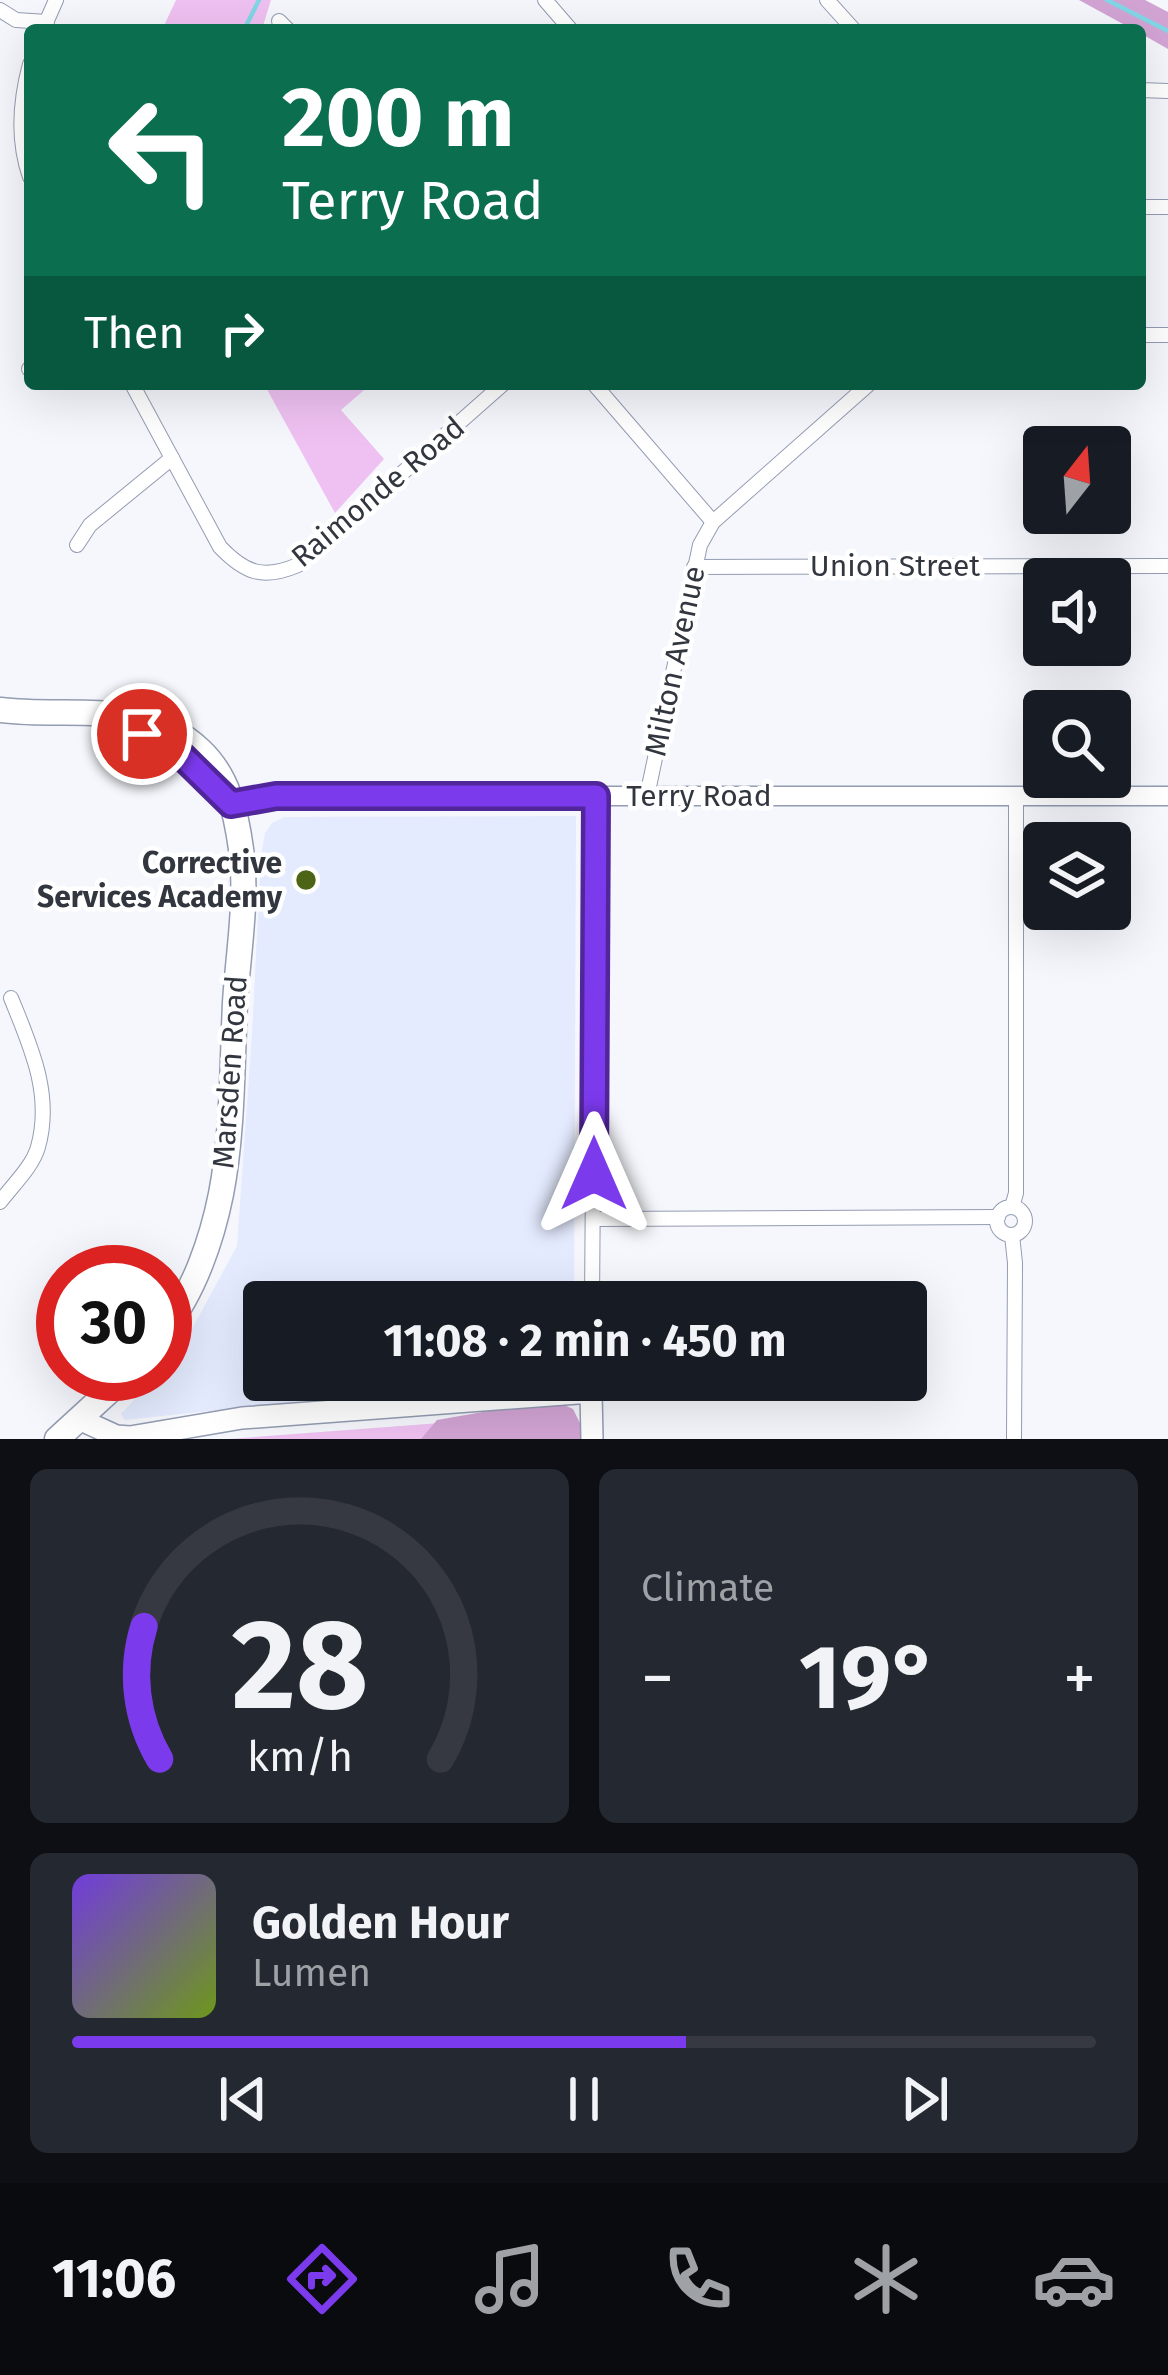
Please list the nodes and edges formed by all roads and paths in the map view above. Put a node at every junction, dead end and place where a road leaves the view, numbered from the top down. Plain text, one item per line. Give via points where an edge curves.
1 (545, 0) edge
2 (827, 0) edge
3 (0, 10) edge
4 (35, 24) edge
5 (566, 24) edge
6 (849, 24) edge
7 (24, 85) edge
8 (24, 154) edge
9 (135, 390) edge
10 (496, 390) edge
11 (599, 390) edge
12 (862, 390) edge
13 (172, 458) junction
14 (713, 522) junction
15 (76, 545) dead end
16 (1168, 566) edge
17 (694, 567) junction
18 (0, 710) edge
19 (0, 724) edge
20 (596, 796) junction
21 (647, 796) junction
22 (1168, 796) edge
23 (1016, 797) junction
24 (231, 804) junction
25 (11, 998) dead end
26 (0, 1202) edge
27 (1012, 1207) junction
28 (998, 1217) junction
29 (594, 1219) junction
30 (1012, 1235) junction
31 (192, 1278) edge
32 (593, 1281) edge
33 (99, 1401) edge
34 (427, 1401) edge
35 (591, 1401) edge
36 (79, 1420) junction
37 (57, 1439) edge
38 (592, 1439) edge
39 (1014, 1439) edge

1 - 5 street
2 - 6 street
3 - 4 street
7 - 8 street
9 - 13 street, Raimonde Road
10 - 13 street, Raimonde Road via 298,566 280,573 260,574 228,556
11 - 14 street
12 - 14 street, Milton Avenue
13 - 15 street
14 - 17 street, Milton Avenue
16 - 17 street, Union Street
17 - 21 street, Milton Avenue
18 - 24 highway, Marsden Road via 154,722 208,759
19 - 24 highway via 142,734 180,754
20 - 21 street, Terry Road
20 - 24 street, Terry Road via 276,796
20 - 29 street
21 - 23 street, Terry Road
22 - 23 street, Terry Road
23 - 27 street
24 - 31 highway, Marsden Road via 244,876 225,1168
25 - 26 street via 44,1095 38,1150
27 - 28 street
27 - 30 street via 1025,1219
28 - 29 street
28 - 30 street
29 - 32 street
30 - 39 street
33 - 36 highway
34 - 36 main road via 130,1437
35 - 38 main road
36 - 37 highway

